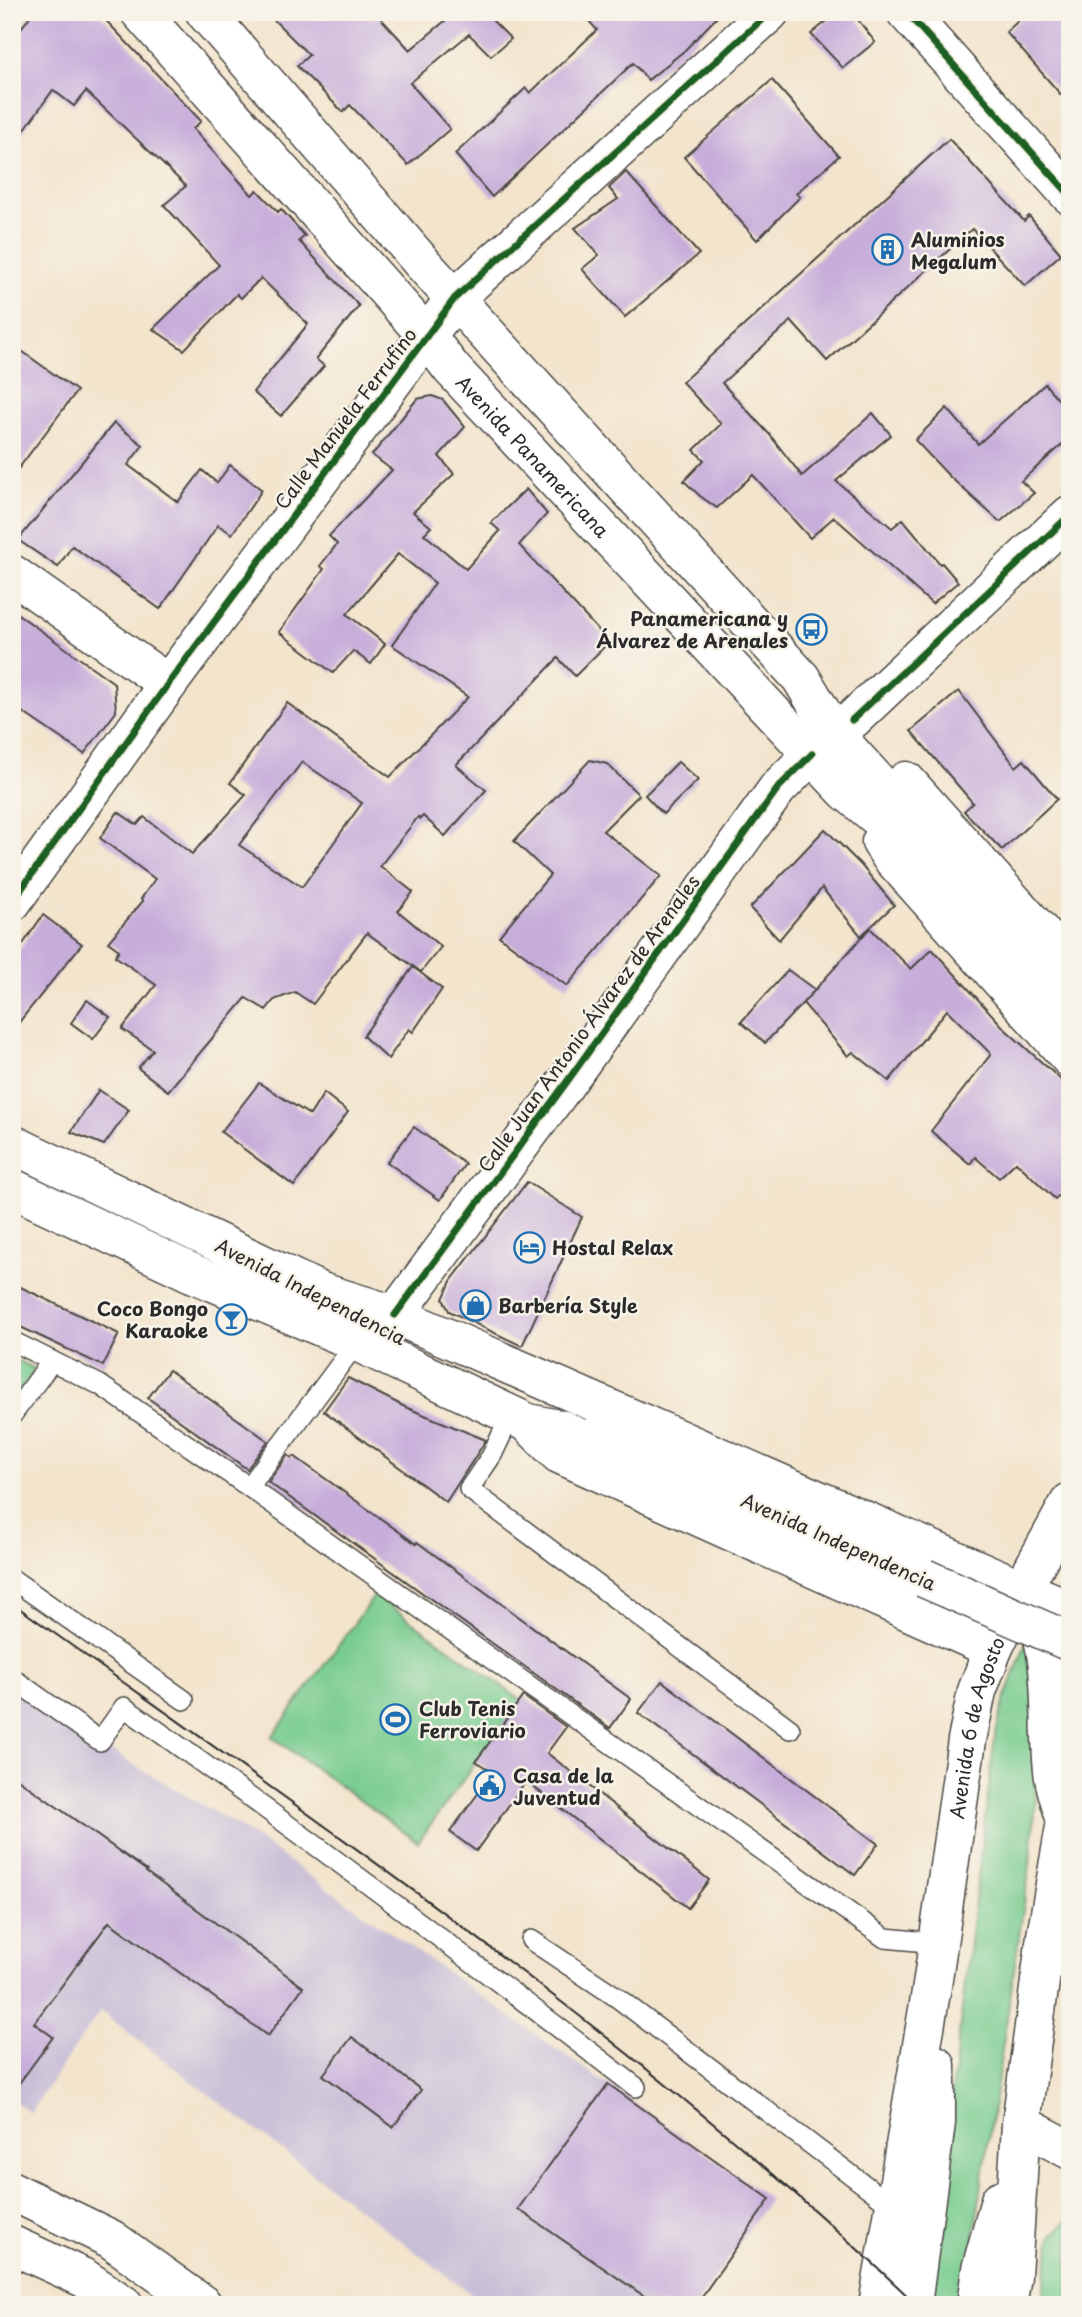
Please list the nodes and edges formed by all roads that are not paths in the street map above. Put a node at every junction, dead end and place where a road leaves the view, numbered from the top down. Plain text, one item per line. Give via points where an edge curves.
1 (140, 12) edge
2 (205, 12) edge
3 (770, 12) edge
4 (906, 12) edge
5 (1070, 195) edge
6 (456, 298) junction
7 (426, 335) junction
8 (1070, 515) edge
9 (12, 574) edge
10 (801, 678) junction
11 (168, 684) junction
12 (852, 720) junction
13 (812, 754) junction
14 (846, 791) junction
15 (951, 878) junction
16 (12, 902) edge
17 (1070, 965) edge
18 (1070, 1010) edge
19 (1070, 1058) edge
20 (12, 1144) edge
21 (12, 1188) edge
22 (321, 1292) junction
23 (395, 1315) junction
24 (12, 1341) edge
25 (357, 1342) junction
26 (52, 1362) junction
27 (12, 1415) edge
28 (519, 1419) junction
29 (607, 1441) junction
30 (249, 1488) junction
31 (1070, 1502) edge
32 (12, 1579) edge
33 (1022, 1589) junction
34 (1070, 1610) edge
35 (1070, 1642) edge
36 (993, 1649) junction
37 (12, 1678) edge
38 (184, 1700) dead end
39 (790, 1729) dead end
40 (1068, 1808) edge
41 (531, 1940) dead end
42 (936, 1957) junction
43 (636, 2087) dead end
44 (1021, 2124) junction
45 (1070, 2150) edge
46 (12, 2192) edge
47 (895, 2208) junction
48 (12, 2245) edge
49 (12, 2255) edge
50 (82, 2305) edge
51 (124, 2305) edge
52 (160, 2305) edge
53 (203, 2305) edge
54 (878, 2305) edge
55 (912, 2305) edge
56 (976, 2305) edge
57 (1007, 2305) edge

1 - 7 main road, Avenida Panamericana
2 - 6 main road, Avenida Panamericana
3 - 6 main road, Calle Manuela Ferrufino
4 - 5 main road
6 - 7 main road, Calle Manuela Ferrufino
6 - 10 main road, Avenida Panamericana
7 - 11 main road, Calle Manuela Ferrufino
7 - 13 main road, Avenida Panamericana
8 - 12 main road
9 - 11 main road
10 - 12 main road
10 - 15 main road, Avenida Panamericana via 835,735 921,831
11 - 16 main road, Calle Manuela Ferrufino
12 - 17 main road
13 - 14 main road, Avenida Panamericana
13 - 23 main road, Calle Juan Antonio Álvarez de Arenales via 778,788
14 - 15 main road, Avenida Panamericana
14 - 19 main road via 890,856
15 - 18 main road, Avenida Panamericana
20 - 22 main road, Avenida Independencia
21 - 25 main road, Avenida Independencia via 192,1273
22 - 23 main road
22 - 29 main road, Avenida Independencia via 368,1324 585,1421
23 - 33 main road
24 - 26 lane
25 - 28 main road, Avenida Independencia
25 - 30 lane
26 - 27 lane
26 - 30 lane via 100,1385
28 - 29 main road, Avenida Independencia via 579,1438
28 - 36 main road via 559,1454
28 - 39 lane via 469,1489
29 - 35 main road, Avenida Independencia, bridge
30 - 42 lane via 885,1938
31 - 33 main road, Avenida 6 de Agosto
32 - 38 lane
33 - 34 main road
33 - 36 main road, Avenida 6 de Agosto
33 - 40 main road via 1037,1617 1051,1681 1053,1772
36 - 42 main road, Avenida 6 de Agosto via 977,1690 967,1740
37 - 43 lane via 100,1741 124,1707 451,1944
40 - 44 main road
41 - 47 lane via 615,1996
42 - 47 main road, Avenida 6 de Agosto
42 - 55 main road, Avenida 6 de Agosto via 936,2123
44 - 45 main road
44 - 56 main road via 981,2269
44 - 57 main road
46 - 52 main road
46 - 53 main road via 111,2239
47 - 54 main road, Avenida 6 de Agosto
48 - 51 main road via 84,2278
49 - 50 main road

